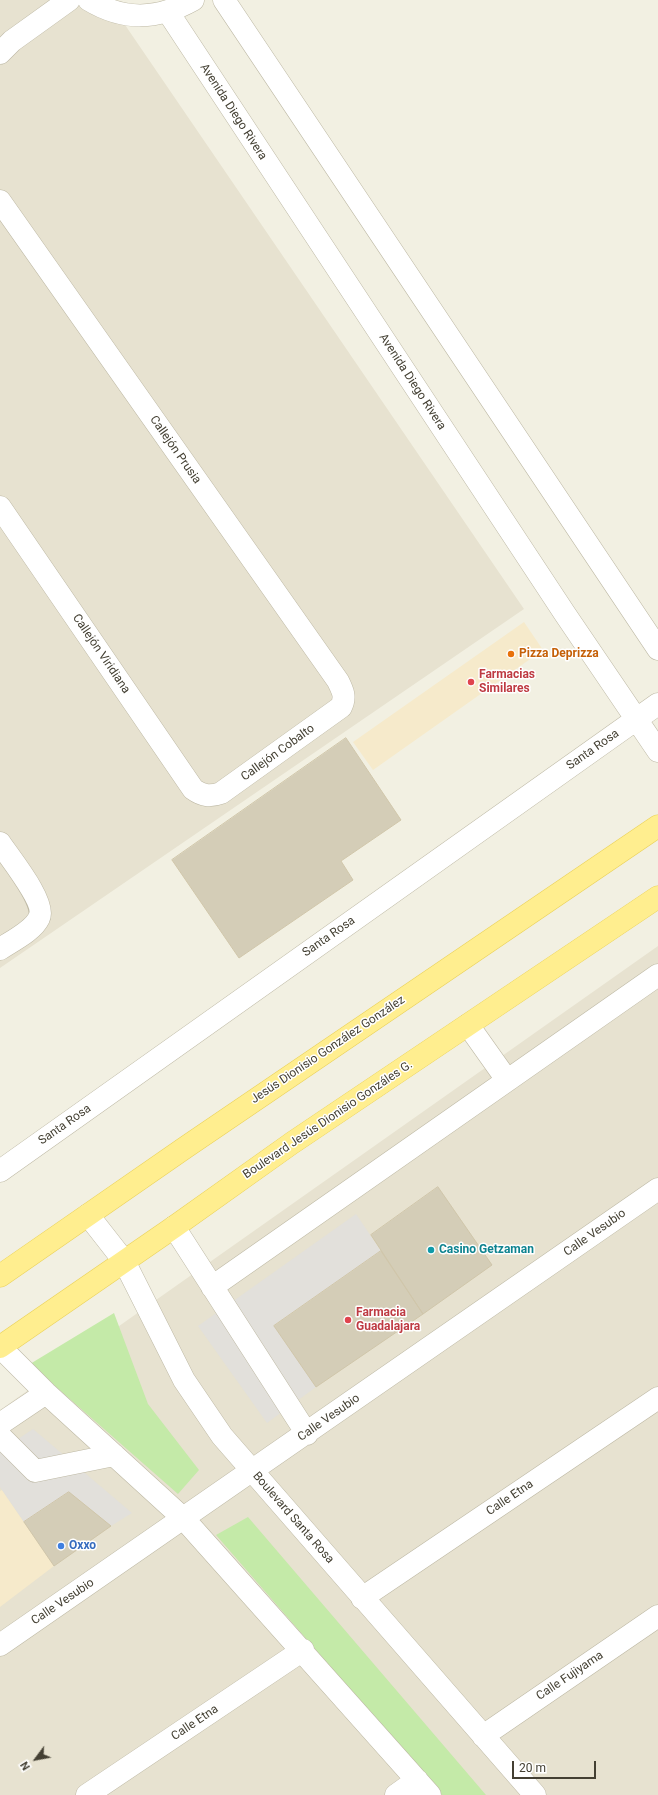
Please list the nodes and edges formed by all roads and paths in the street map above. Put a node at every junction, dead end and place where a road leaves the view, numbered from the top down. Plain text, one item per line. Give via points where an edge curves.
1 (69, 0) edge
2 (89, 0) edge
3 (193, 0) edge
4 (224, 0) edge
5 (168, 12) junction
6 (0, 53) edge
7 (0, 200) edge
8 (0, 507) edge
9 (658, 649) edge
10 (344, 701) joint
11 (658, 704) edge
12 (636, 719) junction
13 (658, 751) edge
14 (206, 796) joint
15 (658, 826) edge
16 (0, 843) edge
17 (658, 897) edge
18 (0, 949) edge
19 (658, 975) edge
20 (468, 1025) junction
21 (507, 1080) junction
22 (0, 1171) edge
23 (658, 1189) edge
24 (88, 1215) junction
25 (174, 1227) junction
26 (124, 1262) junction
27 (0, 1276) edge
28 (212, 1287) junction
29 (0, 1347) edge
30 (46, 1393) junction
31 (658, 1398) edge
32 (0, 1424) edge
33 (307, 1434) junction
34 (0, 1436) edge
35 (114, 1455) junction
36 (252, 1472) junction
37 (184, 1519) junction
38 (362, 1598) junction
39 (658, 1616) edge
40 (0, 1645) edge
41 (303, 1650) junction
42 (483, 1736) junction
43 (424, 1787) edge
44 (88, 1795) edge
45 (396, 1795) edge
46 (535, 1795) edge

1 - 6 street via 12,41
2 - 5 street via 105,10 136,16
3 - 5 street
4 - 9 street
5 - 12 street, Avenida Diego Rivera
7 - 10 street, Callejón Prusia via 338,681 344,694
8 - 14 street, Callejón Viridiana via 193,789
10 - 14 street, Callejón Cobalto via 341,707 222,793
11 - 12 street, Santa Rosa
12 - 13 street, Avenida Diego Rivera
12 - 22 street, Santa Rosa
15 - 24 main road, Jesús Dionisio González González
16 - 18 street via 35,894 40,912 35,925
17 - 20 main road, Boulevard Jesús Dionisio Gonzáles G.
19 - 21 street
20 - 21 street
20 - 25 main road, Boulevard Jesús Dionisio Gonzáles G. via 292,1143
21 - 28 street
23 - 33 street, Calle Vesubio
24 - 26 street, Boulevard Santa Rosa
24 - 27 main road, Jesús Dionisio González González
25 - 26 main road, Boulevard Jesús Dionisio Gonzáles G.
25 - 28 street
26 - 29 main road, Boulevard Jesús Dionisio Gonzáles G.
26 - 36 street, Boulevard Santa Rosa via 184,1380 222,1436
28 - 33 street
29 - 30 street
30 - 32 street
30 - 35 street
31 - 38 street, Calle Etna
33 - 36 street, Calle Vesubio
34 - 35 street via 35,1471
35 - 37 street
36 - 37 street, Calle Vesubio
36 - 38 street, Boulevard Santa Rosa
37 - 40 street, Calle Vesubio
37 - 41 street
38 - 42 street, Boulevard Santa Rosa
39 - 42 street, Calle Fujiyama
41 - 43 street
41 - 44 street, Calle Etna
42 - 46 street, Boulevard Santa Rosa
43 - 45 street

